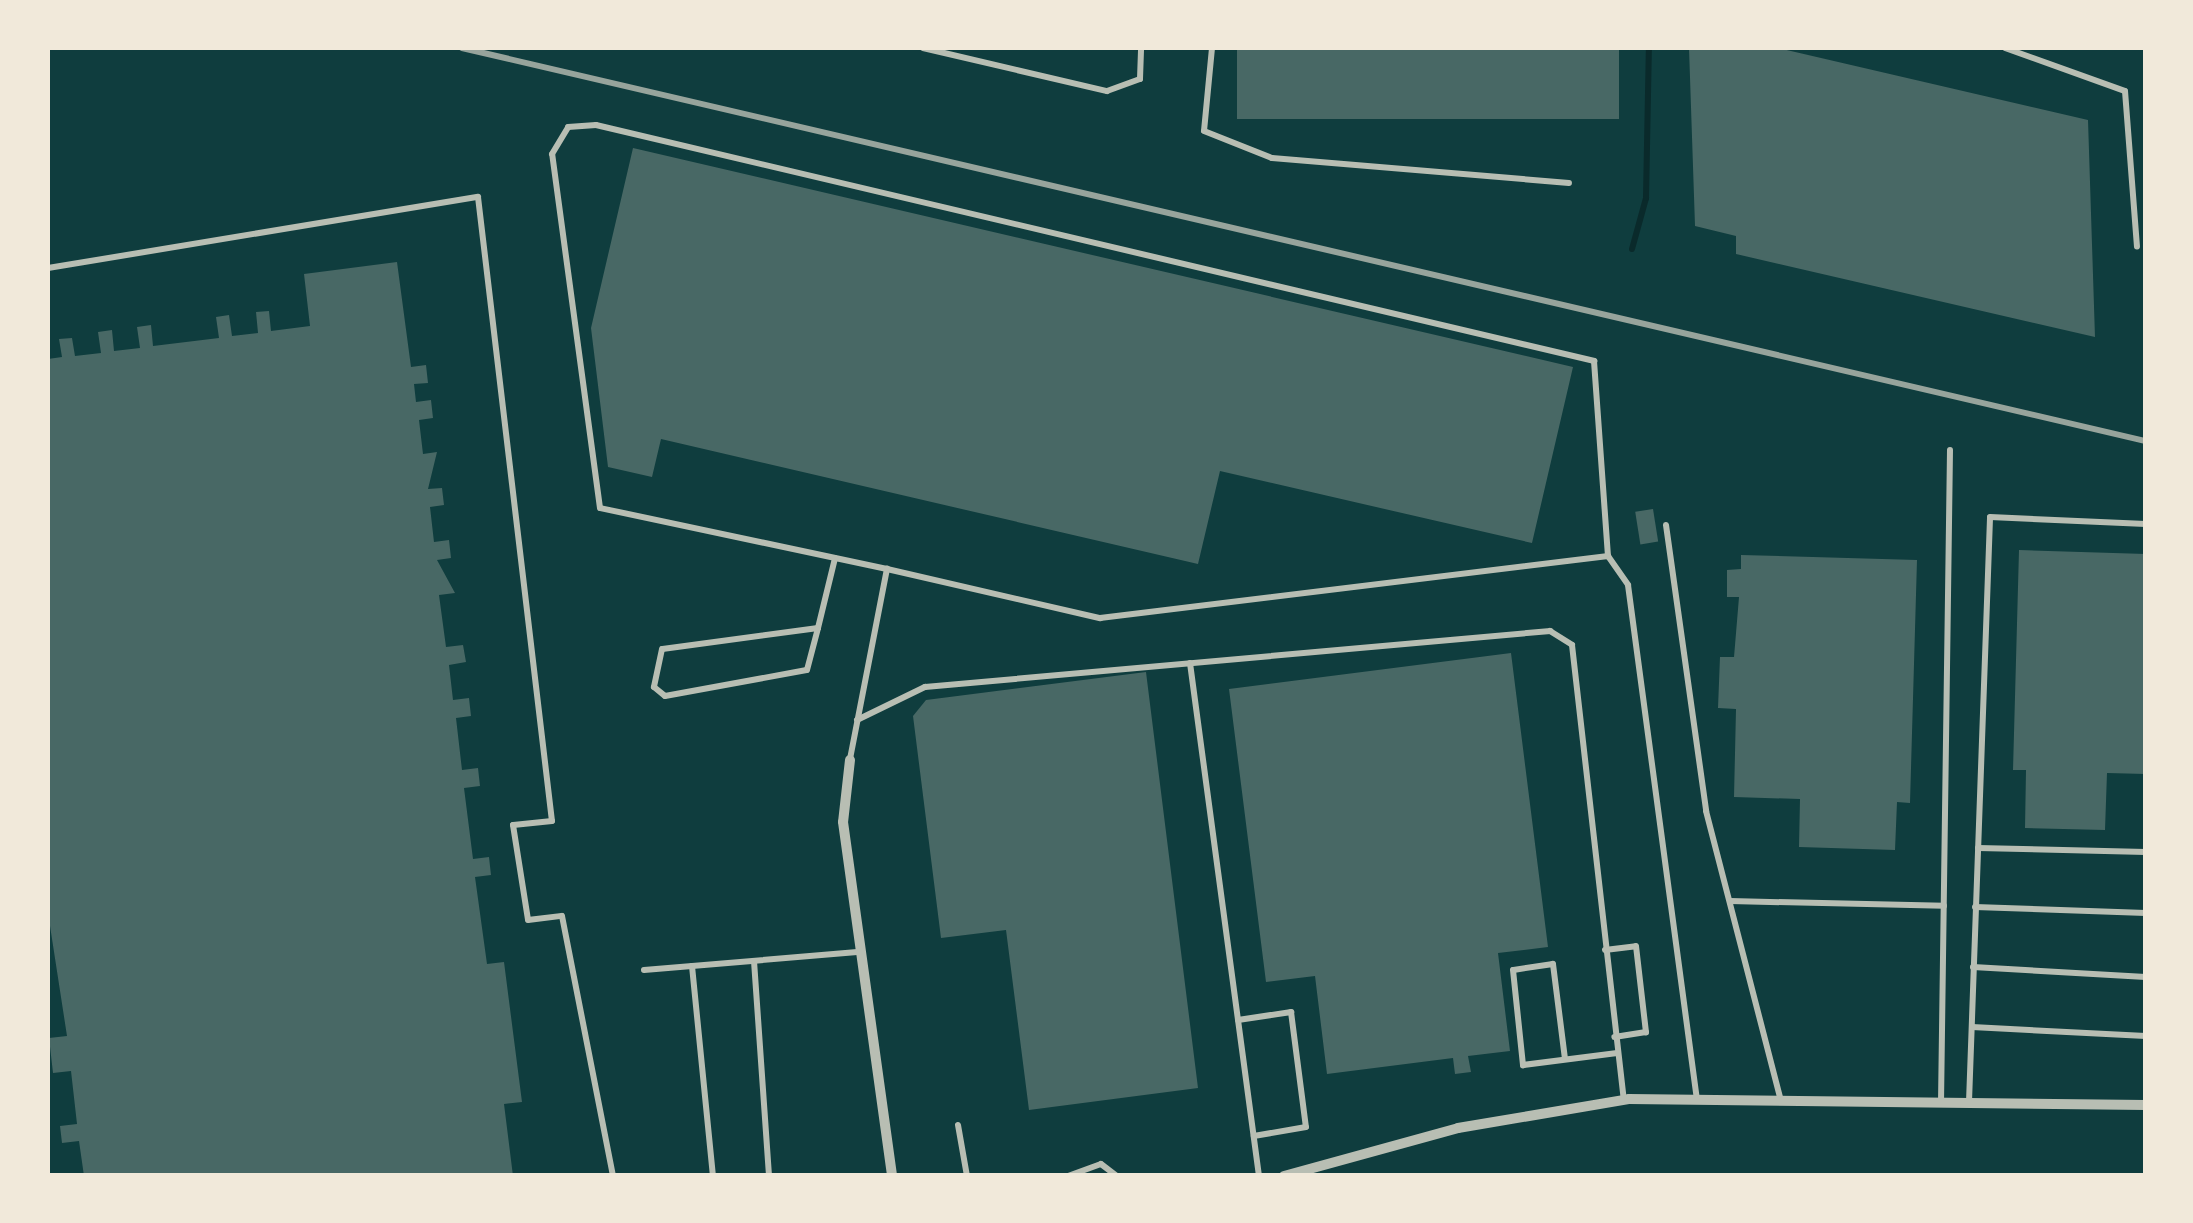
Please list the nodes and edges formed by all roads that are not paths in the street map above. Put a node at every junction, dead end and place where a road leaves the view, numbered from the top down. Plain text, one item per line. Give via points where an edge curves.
1 (923, 48) edge
2 (1141, 48) edge
3 (1212, 48) edge
4 (2005, 48) edge
5 (1569, 184) dead end
6 (2138, 247) dead end
7 (48, 268) edge
8 (1950, 450) dead end
9 (2146, 524) edge
10 (1666, 525) dead end
11 (1608, 556) junction
12 (835, 558) junction
13 (887, 569) junction
14 (818, 628) junction
15 (1190, 663) junction
16 (856, 721) junction
17 (850, 760) joint
18 (1978, 848) junction
19 (2146, 852) edge
20 (1730, 901) junction
21 (1944, 906) junction
22 (1975, 907) junction
23 (2146, 913) edge
24 (1604, 950) junction
25 (861, 952) junction
26 (754, 961) junction
27 (692, 966) junction
28 (1974, 966) junction
29 (644, 970) dead end
30 (2146, 977) edge
31 (1238, 1020) junction
32 (1972, 1028) junction
33 (2146, 1036) edge
34 (1614, 1037) junction
35 (1616, 1053) junction
36 (1565, 1059) junction
37 (1624, 1100) junction
38 (1697, 1100) junction
39 (1782, 1101) junction
40 (1942, 1102) junction
41 (1969, 1103) junction
42 (2146, 1105) edge
43 (958, 1125) dead end
44 (1254, 1136) junction
45 (613, 1176) edge
46 (713, 1176) edge
47 (769, 1176) edge
48 (892, 1176) edge
49 (967, 1176) edge
50 (1068, 1176) edge
51 (1117, 1176) edge
52 (1259, 1176) edge
53 (1284, 1176) edge

1 - 2 lane via 1107,91 1140,80
3 - 5 lane via 1204,131 1272,158
4 - 6 lane via 2125,91
7 - 45 lane via 478,197 552,820 513,825 528,920 562,916
8 - 21 lane
9 - 18 lane via 1990,516
10 - 20 lane via 1706,811
11 - 12 lane via 1594,362 596,125 568,127 552,154 600,508
11 - 13 lane via 1100,618
11 - 38 lane via 1628,585
12 - 13 lane
12 - 14 lane
13 - 16 lane
14 - 14 lane via 662,649 654,687 665,696 799,675
15 - 16 lane via 925,687
15 - 24 lane via 1550,631 1572,645
15 - 31 lane
16 - 17 lane
17 - 25 street via 843,822
18 - 19 lane
18 - 22 lane
20 - 21 lane
20 - 39 lane
21 - 40 lane
22 - 23 lane
22 - 28 lane
24 - 34 lane
24 - 34 lane via 1636,946 1646,1032
25 - 26 lane
25 - 48 street
26 - 27 lane
26 - 47 lane
27 - 29 lane
27 - 46 lane
28 - 30 lane
28 - 32 lane
31 - 44 lane
31 - 44 lane via 1291,1012 1306,1127
32 - 33 lane
32 - 41 lane
34 - 35 lane
35 - 36 lane
35 - 37 lane
36 - 36 lane via 1553,964 1513,970 1523,1065
37 - 38 street
37 - 53 street via 1458,1128
38 - 39 street
39 - 40 street
40 - 41 street
41 - 42 street
43 - 49 lane
44 - 52 lane
50 - 51 lane via 1100,1164

